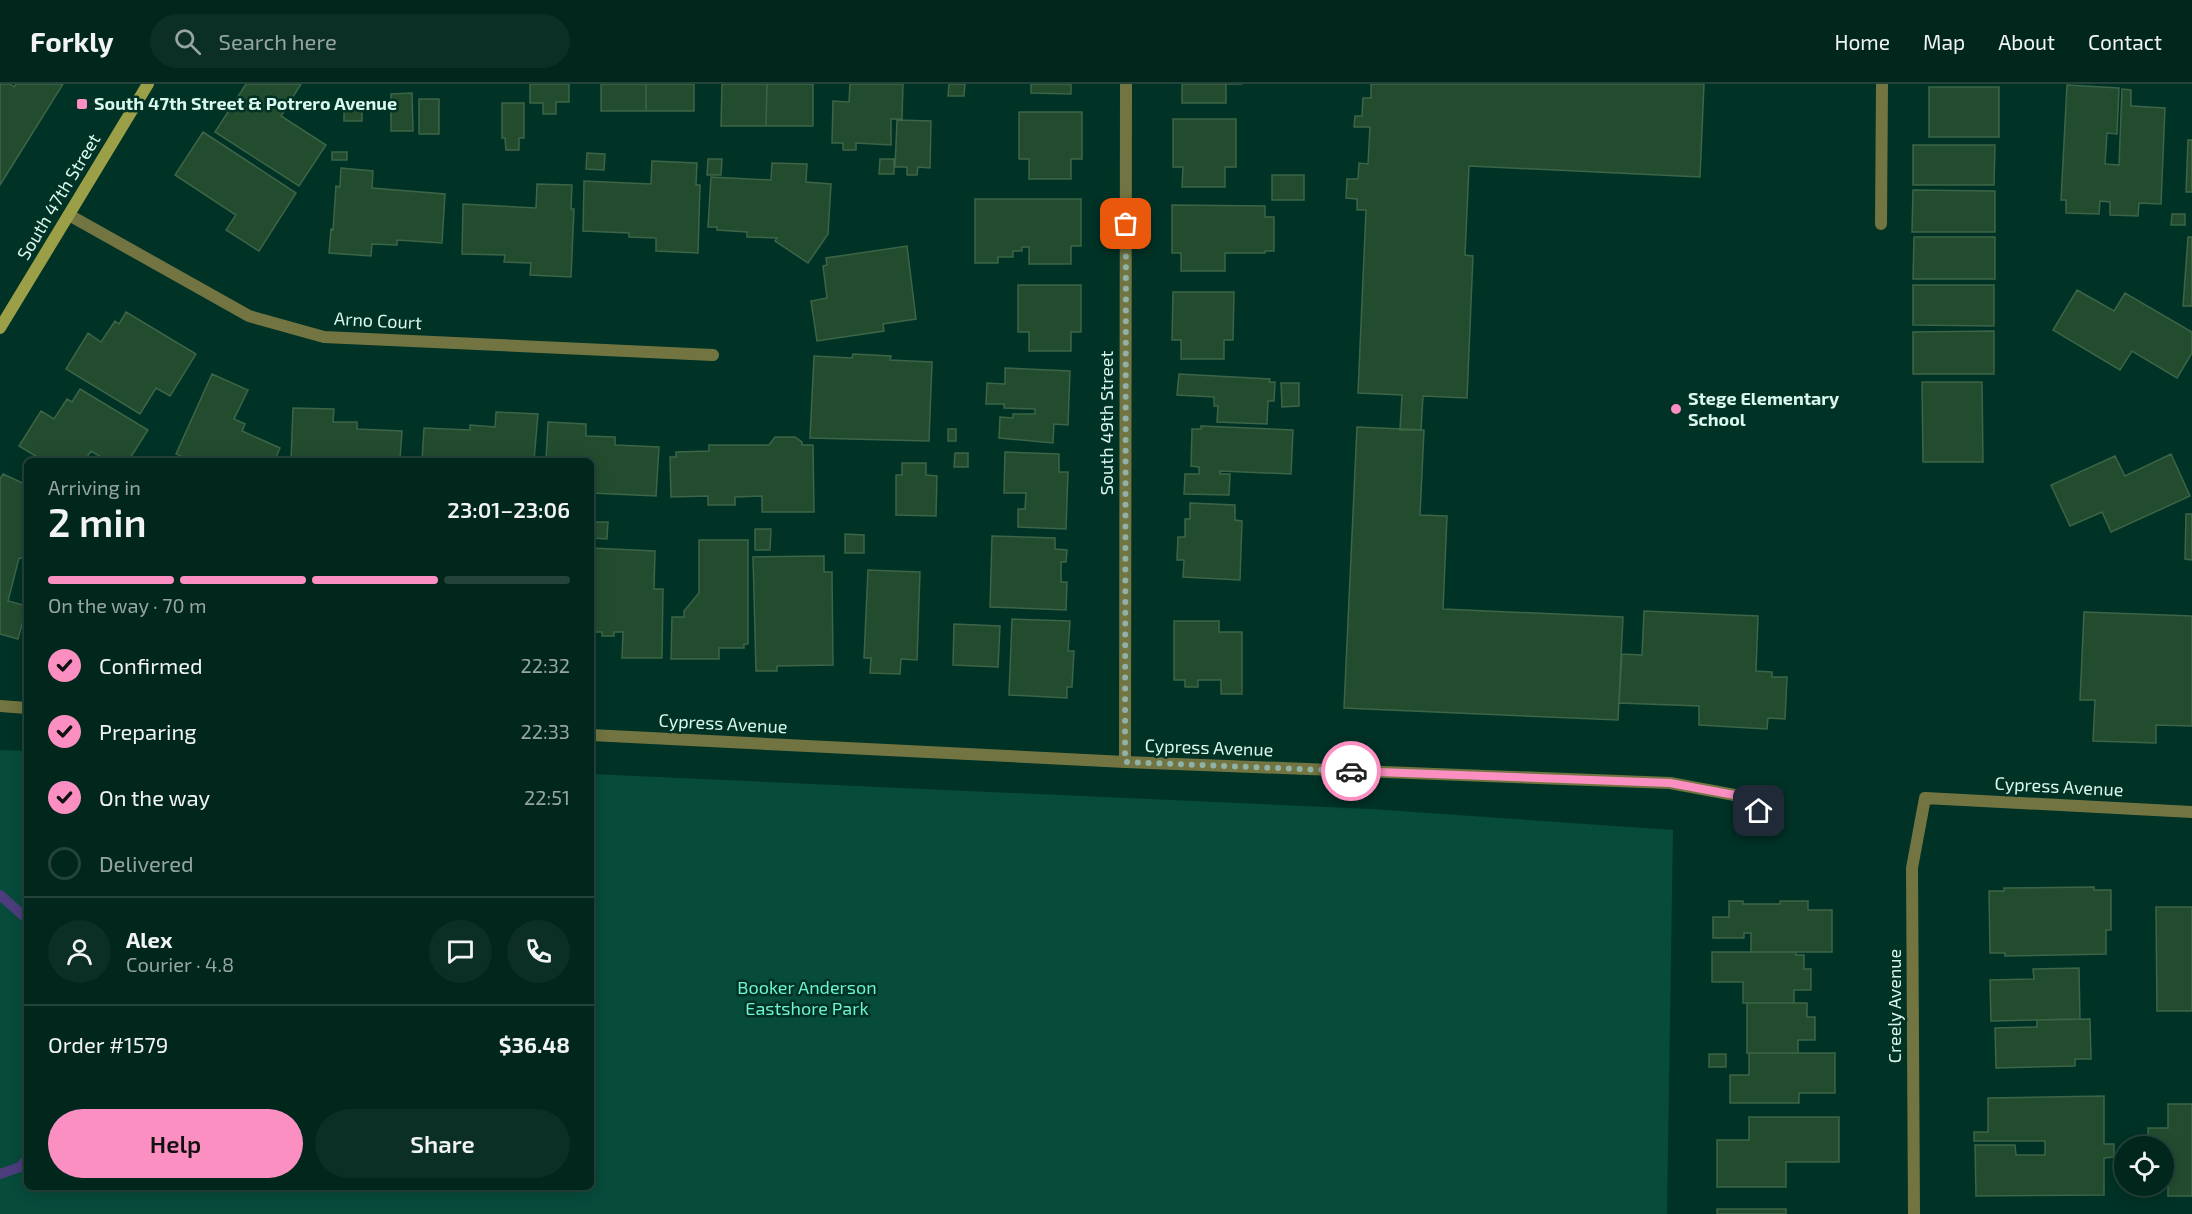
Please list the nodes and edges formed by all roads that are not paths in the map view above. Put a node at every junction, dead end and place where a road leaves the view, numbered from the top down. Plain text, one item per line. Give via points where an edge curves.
1 (148, 84) edge
2 (1126, 84) edge
3 (1882, 84) edge
4 (69, 215) junction
5 (1881, 224) dead end
6 (0, 328) edge
7 (713, 355) dead end
8 (0, 706) edge
9 (24, 708) edge
10 (594, 735) edge
11 (1125, 762) junction
12 (1925, 798) joint
13 (2192, 812) edge
14 (1778, 825) dead end
15 (1914, 1214) edge

1 - 4 street, South 47th Street
2 - 11 street, South 49th Street
3 - 5 street
4 - 6 street, South 47th Street
4 - 7 street, Arno Court via 249,316 324,337
8 - 9 street
10 - 11 street, Cypress Avenue
11 - 14 street, Cypress Avenue via 1670,783 1740,796
12 - 13 street, Cypress Avenue
12 - 15 street, Creely Avenue via 1912,868

